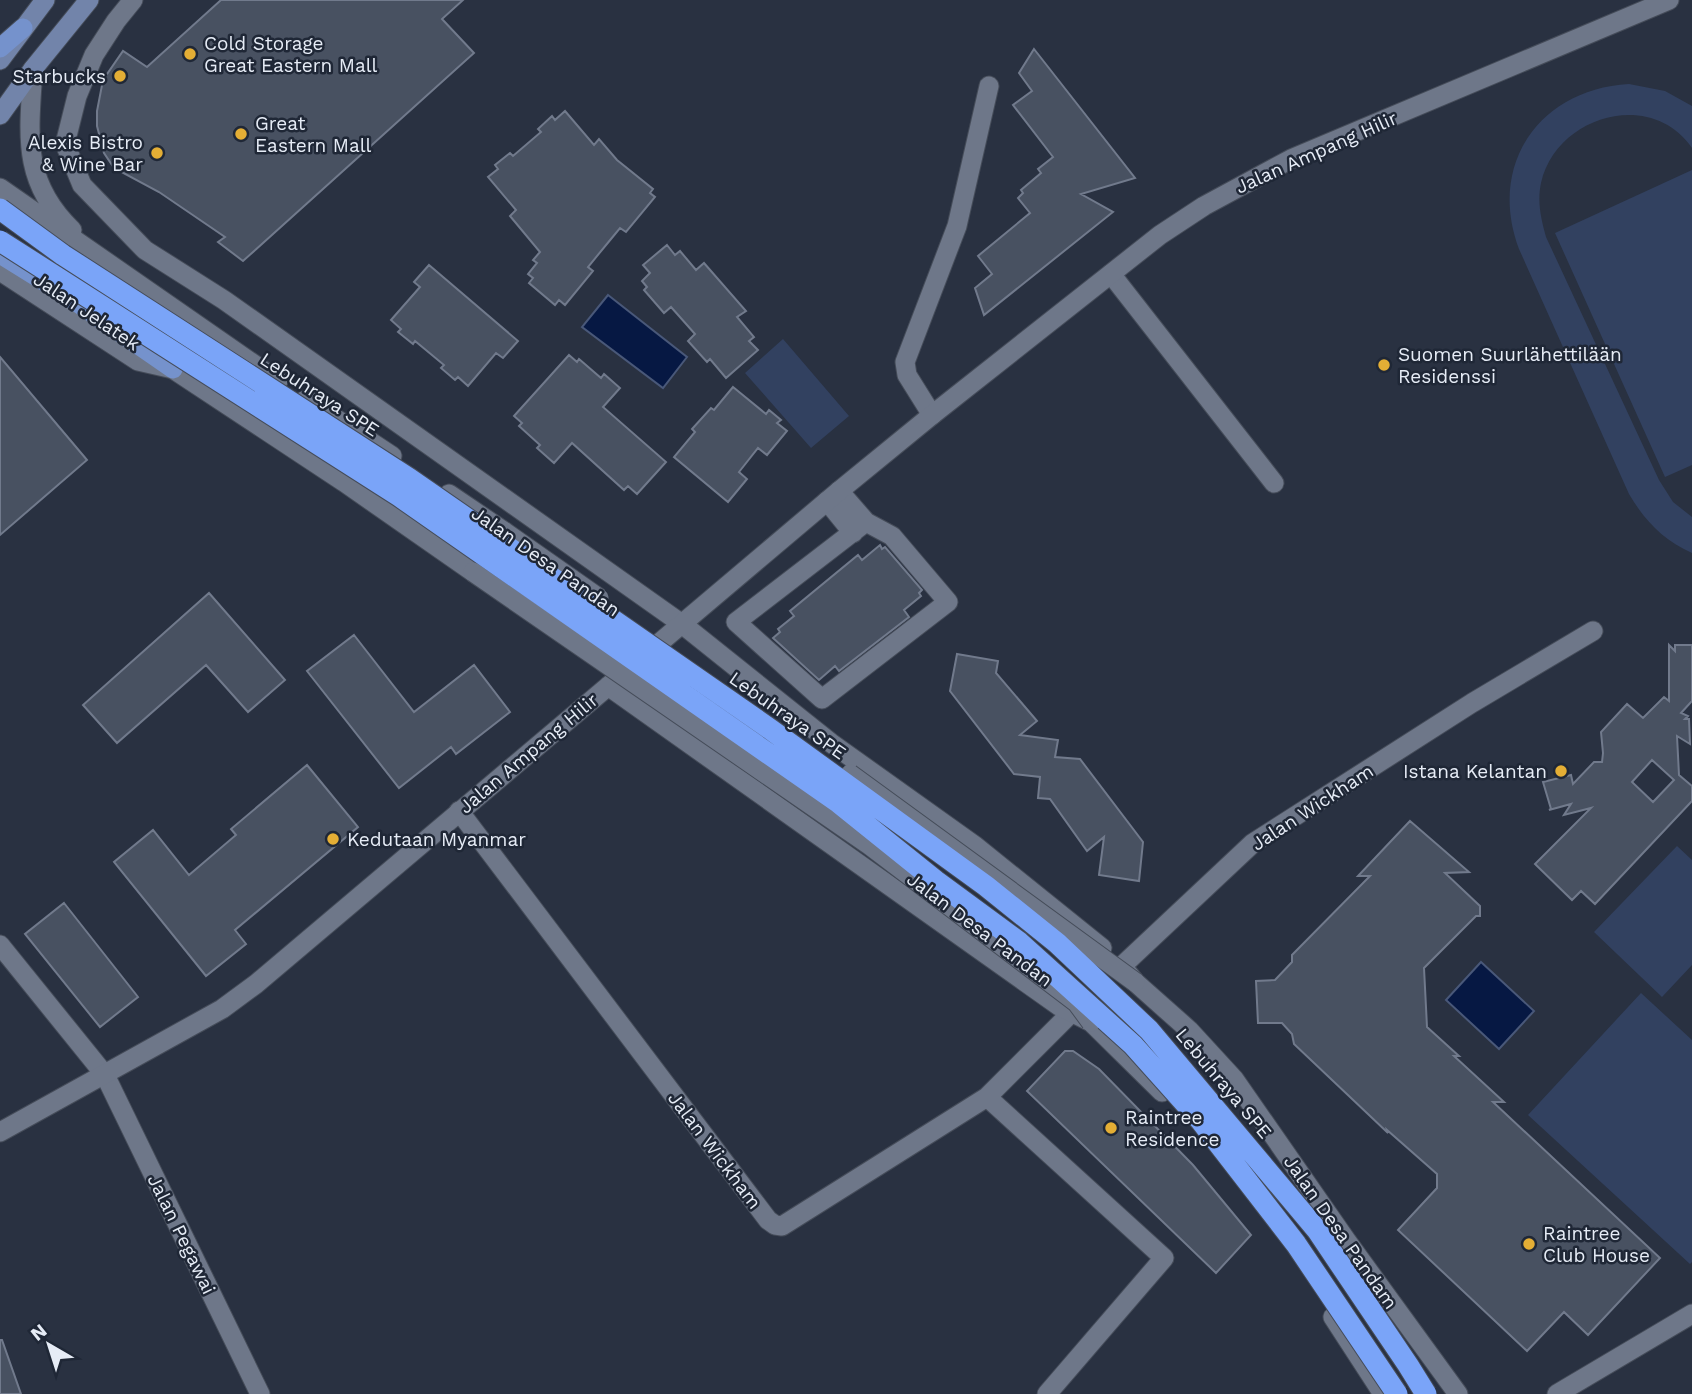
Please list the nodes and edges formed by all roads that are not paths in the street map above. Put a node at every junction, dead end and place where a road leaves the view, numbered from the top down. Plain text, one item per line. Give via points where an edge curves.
1 (45, 0) edge
2 (89, 0) edge
3 (133, 0) edge
4 (1669, 0) edge
5 (23, 28) junction
6 (0, 48) edge
7 (0, 60) edge
8 (33, 69) junction
9 (989, 86) dead end
10 (0, 115) edge
11 (4, 197) edge
12 (0, 216) edge
13 (0, 241) edge
14 (0, 254) edge
15 (108, 265) junction
16 (0, 271) edge
17 (1111, 274) junction
18 (0, 286) edge
19 (33, 294) junction
20 (173, 369) junction
21 (259, 369) junction
22 (932, 415) junction
23 (1274, 483) dead end
24 (833, 496) junction
25 (859, 528) junction
26 (682, 624) junction
27 (1594, 631) dead end
28 (608, 686) junction
29 (459, 811) junction
30 (0, 945) edge
31 (1122, 966) junction
32 (1135, 982) junction
33 (1072, 1012) junction
34 (1091, 1022) junction
35 (105, 1075) junction
36 (987, 1097) junction
37 (0, 1132) edge
38 (1692, 1314) edge
39 (260, 1394) edge
40 (1047, 1394) edge
41 (1383, 1394) edge
42 (1397, 1394) edge
43 (1426, 1394) edge
44 (1458, 1394) edge
45 (1557, 1394) edge

1 - 5 main road
2 - 8 main road
3 - 26 street via 94,55 77,96 65,144 82,185 145,250 224,300
4 - 17 street, Jalan Ampang Hilir via 1291,159 1204,206
5 - 6 main road
5 - 7 main road
8 - 10 main road
8 - 15 street via 30,154 34,174 64,222
9 - 22 street via 957,226 905,362 907,375
11 - 15 street, Jalan Desa Pandan
11 - 43 highway, Lebuhraya SPE, bridge via 63,255 433,495 770,729 1057,943 1149,1030 1317,1230
12 - 21 street, Jalan Desa Pandan
13 - 42 highway, bridge via 399,496 839,803 1019,943 1133,1045 1201,1121 1296,1244
14 - 20 main road, Jalan Jelatek
15 - 21 street, Jalan Desa Pandan
16 - 19 street
17 - 22 street, Jalan Ampang Hilir
17 - 23 street
18 - 19 street
19 - 20 street via 138,361
20 - 34 street, Jalan Desa Pandan, bridge via 869,845 1076,1003
21 - 32 street, Jalan Desa Pandan, bridge via 505,532 934,834
22 - 24 street, Jalan Ampang Hilir
24 - 25 street
24 - 26 street, Jalan Ampang Hilir
25 - 25 street via 736,621 822,699 948,602 892,536
26 - 28 street, Jalan Ampang Hilir
26 - 31 street via 831,743 974,845
27 - 31 street, Jalan Wickham via 1253,843
28 - 29 street, Jalan Ampang Hilir
28 - 33 street
29 - 35 street, Jalan Ampang Hilir via 256,985
29 - 36 street, Jalan Wickham via 775,1225 782,1226
30 - 35 street, Jalan Pegawai
31 - 32 street
32 - 44 street, Jalan Desa Pandam via 1189,1030 1234,1079
33 - 34 street
33 - 36 street, Jalan Wickham
34 - 41 street, Jalan Desa Pandan via 1153,1081 1209,1146 1296,1261
35 - 37 street, Jalan Ampang Hilir
35 - 39 street, Jalan Pegawai
36 - 40 street via 1164,1258
38 - 45 street

